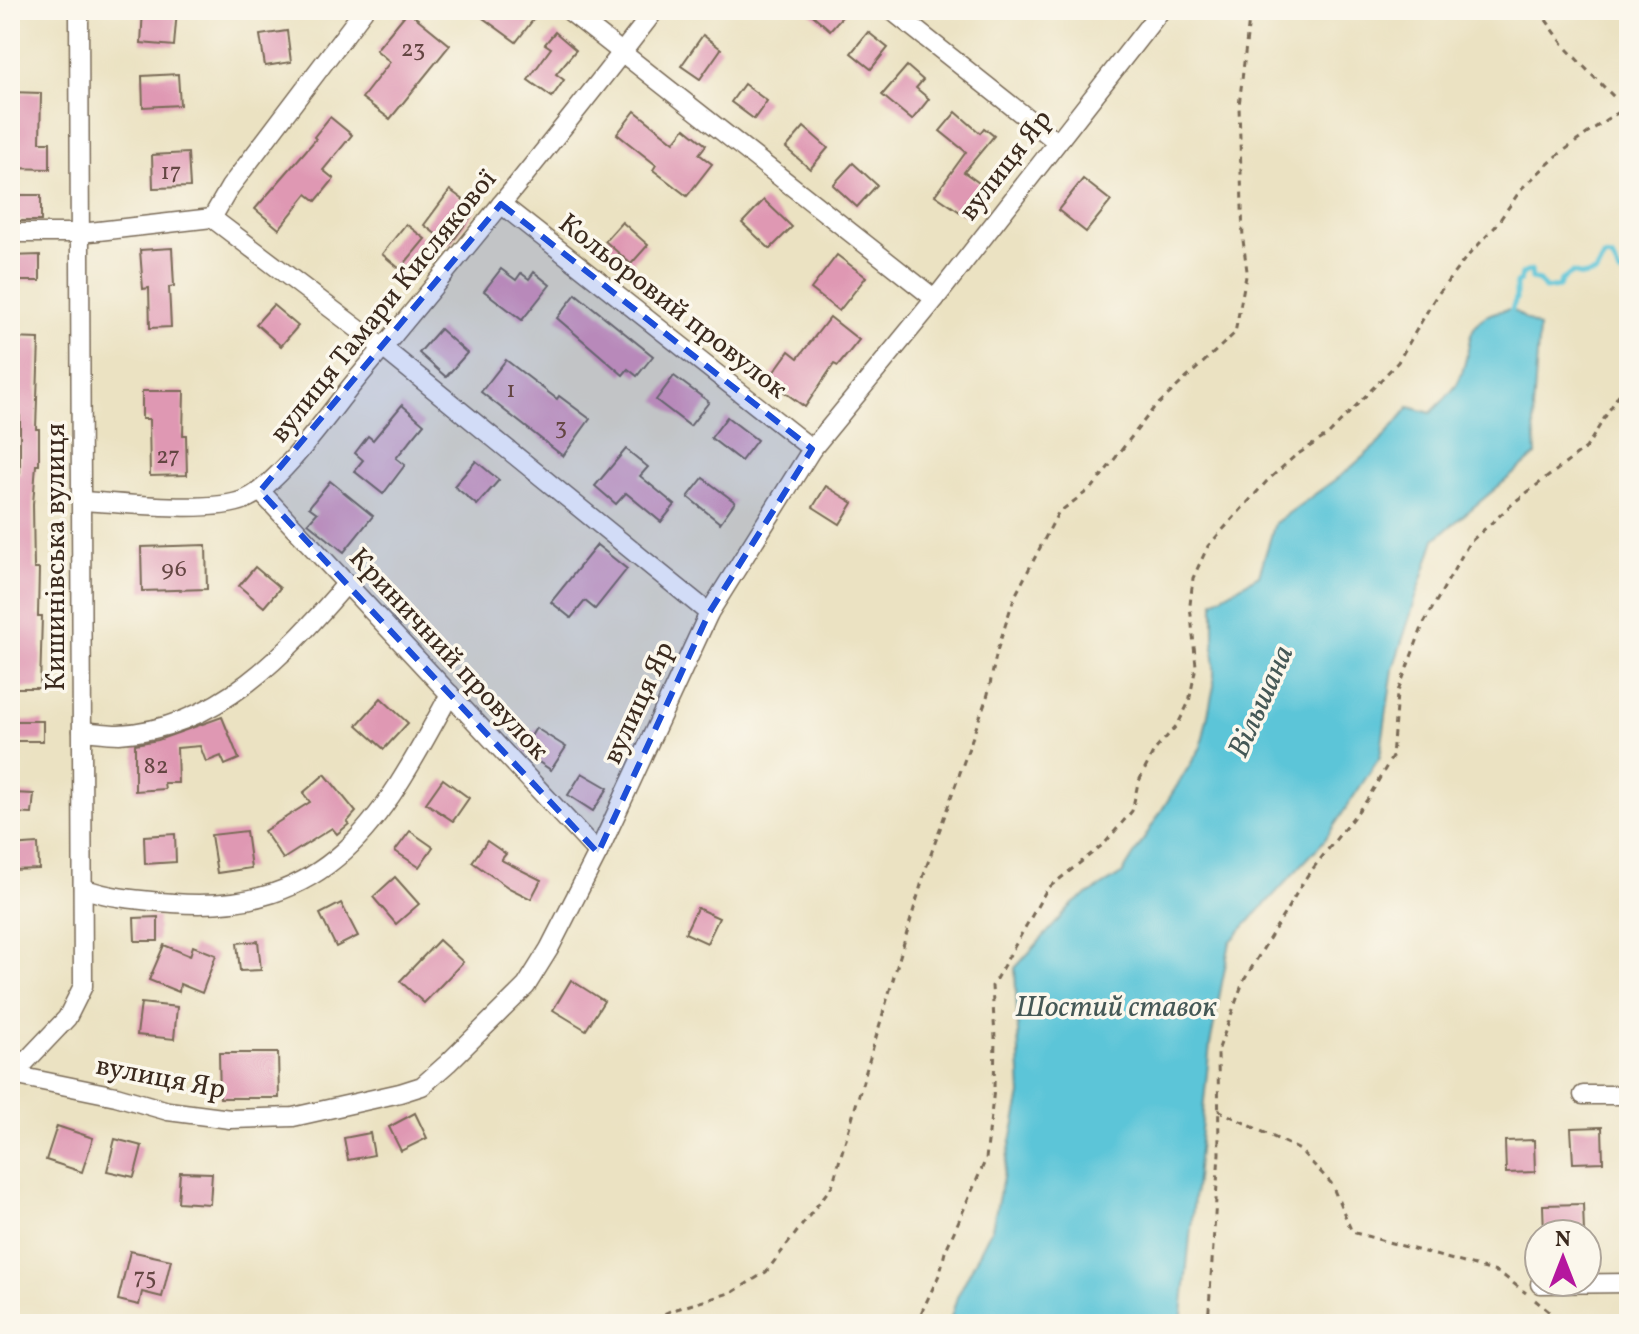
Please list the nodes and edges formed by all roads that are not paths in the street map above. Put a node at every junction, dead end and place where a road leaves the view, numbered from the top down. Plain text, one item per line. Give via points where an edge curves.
1 (79, 10) edge
2 (364, 10) edge
3 (568, 10) edge
4 (655, 10) edge
5 (891, 10) edge
6 (1161, 10) edge
7 (622, 53) junction
8 (1056, 141) junction
9 (501, 204) junction
10 (212, 218) junction
11 (10, 233) edge
12 (81, 233) junction
13 (935, 299) junction
14 (383, 348) junction
15 (812, 449) junction
16 (260, 491) junction
17 (83, 501) junction
18 (347, 583) junction
19 (709, 613) junction
20 (450, 694) junction
21 (82, 731) junction
22 (598, 853) junction
23 (83, 888) junction
24 (11, 1075) edge
25 (1583, 1095) dead end
26 (1629, 1095) edge
27 (1603, 1283) edge
28 (1629, 1283) edge

1 - 12 street, Кишинівська вулиця
2 - 10 street
3 - 7 street
4 - 7 street, вулиця Тамари Кислякової
5 - 8 street
6 - 8 street, вулиця Яр
7 - 9 street, вулиця Тамари Кислякової
7 - 13 street
8 - 13 street, вулиця Яр
9 - 14 street, вулиця Тамари Кислякової
9 - 15 street, Кольоровий провулок
10 - 12 street
10 - 14 street
11 - 12 street
12 - 17 street, Кишинівська вулиця
13 - 15 street, вулиця Яр
14 - 16 street, вулиця Тамари Кислякової
14 - 19 street
15 - 19 street, вулиця Яр
16 - 17 street, вулиця Тамари Кислякової via 214,505
16 - 18 street, Криничний провулок
17 - 21 street, Кишинівська вулиця
18 - 20 street, Криничний провулок
18 - 21 street via 265,670 203,713 138,732
19 - 22 street, вулиця Яр
20 - 22 street, Криничний провулок
20 - 23 street via 419,754 378,813 346,850 295,886 236,903 195,905 107,897
21 - 23 street, Кишинівська вулиця
22 - 24 street, вулиця Яр via 526,986 422,1086 293,1117 230,1119 168,1111
23 - 24 street, Кишинівська вулиця via 83,986 67,1018
25 - 26 street
27 - 28 street

